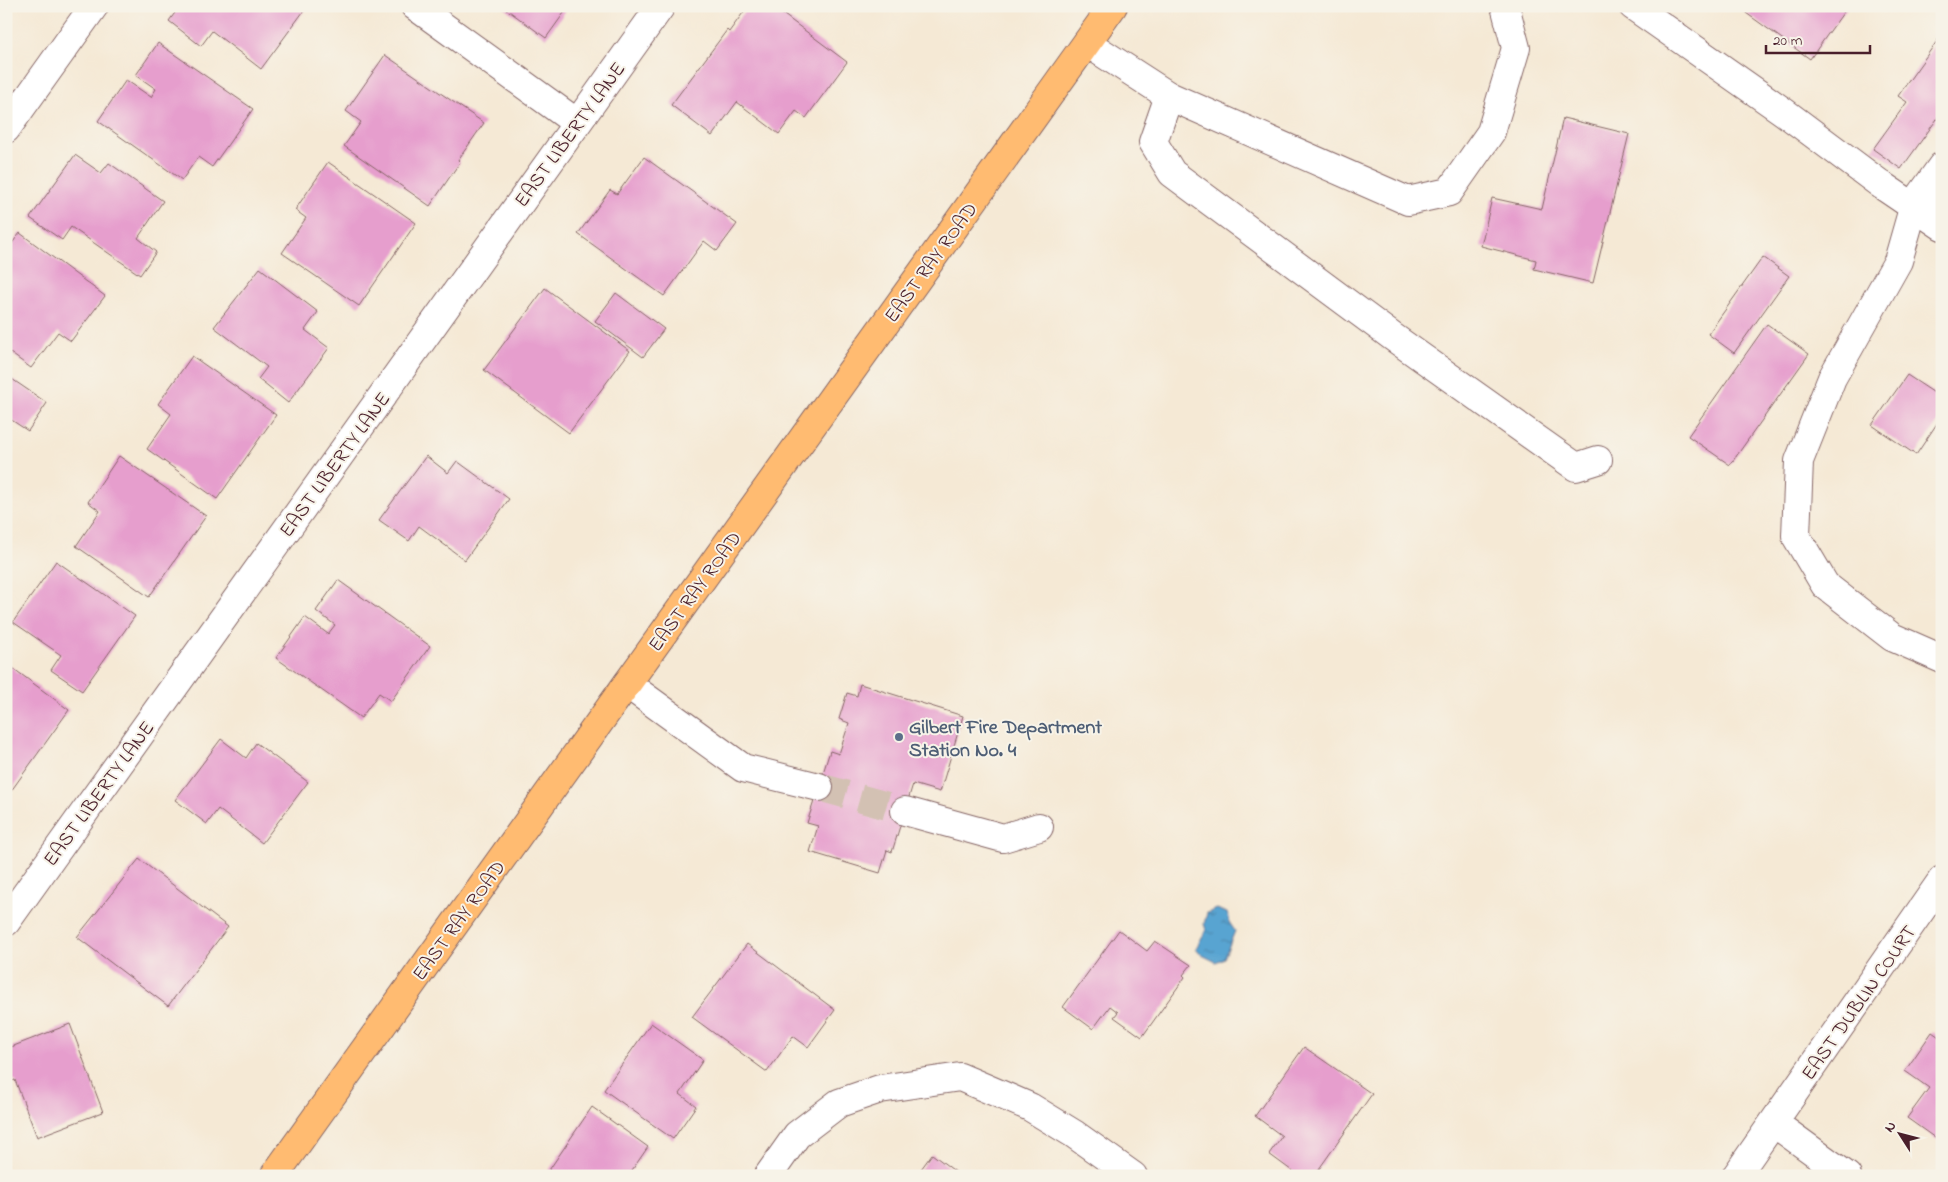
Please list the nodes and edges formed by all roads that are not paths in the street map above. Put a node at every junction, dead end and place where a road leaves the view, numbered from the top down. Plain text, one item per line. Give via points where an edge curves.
1 (94, 6) edge
2 (415, 6) edge
3 (661, 6) edge
4 (1114, 6) edge
5 (1505, 6) edge
6 (1633, 6) edge
7 (1087, 43) junction
8 (1169, 96) junction
9 (577, 123) junction
10 (6, 129) edge
11 (1942, 166) edge
12 (1914, 205) junction
13 (1942, 208) edge
14 (1942, 226) edge
15 (1598, 460) dead end
16 (1942, 659) edge
17 (627, 684) junction
18 (819, 786) tunnel mouth
19 (905, 811) tunnel mouth
20 (1039, 827) dead end
21 (1942, 880) edge
22 (6, 922) edge
23 (1774, 1123) junction
24 (274, 1176) edge
25 (768, 1176) edge
26 (1133, 1176) edge
27 (1736, 1176) edge
28 (1847, 1176) edge

1 - 10 street
2 - 9 street
3 - 9 street, EAST LIBERTY LANE
4 - 7 main road, EAST RAY ROAD
5 - 8 street via 1516,48 1492,132 1449,192 1408,201
6 - 12 street
7 - 8 street
7 - 17 main road, EAST RAY ROAD
8 - 15 street via 1153,142 1172,172 1576,468
9 - 22 street, EAST LIBERTY LANE
11 - 12 street
12 - 13 street
12 - 14 street
12 - 16 street via 1898,261 1832,378 1799,461 1796,536 1824,585 1892,637
17 - 18 street via 743,768
17 - 24 main road, EAST RAY ROAD
19 - 20 street via 1003,838
21 - 23 street, EAST DUBLIN COURT
23 - 27 street, EAST DUBLIN COURT
23 - 28 street
25 - 26 street via 797,1135 839,1103 880,1089 960,1077 1030,1107

